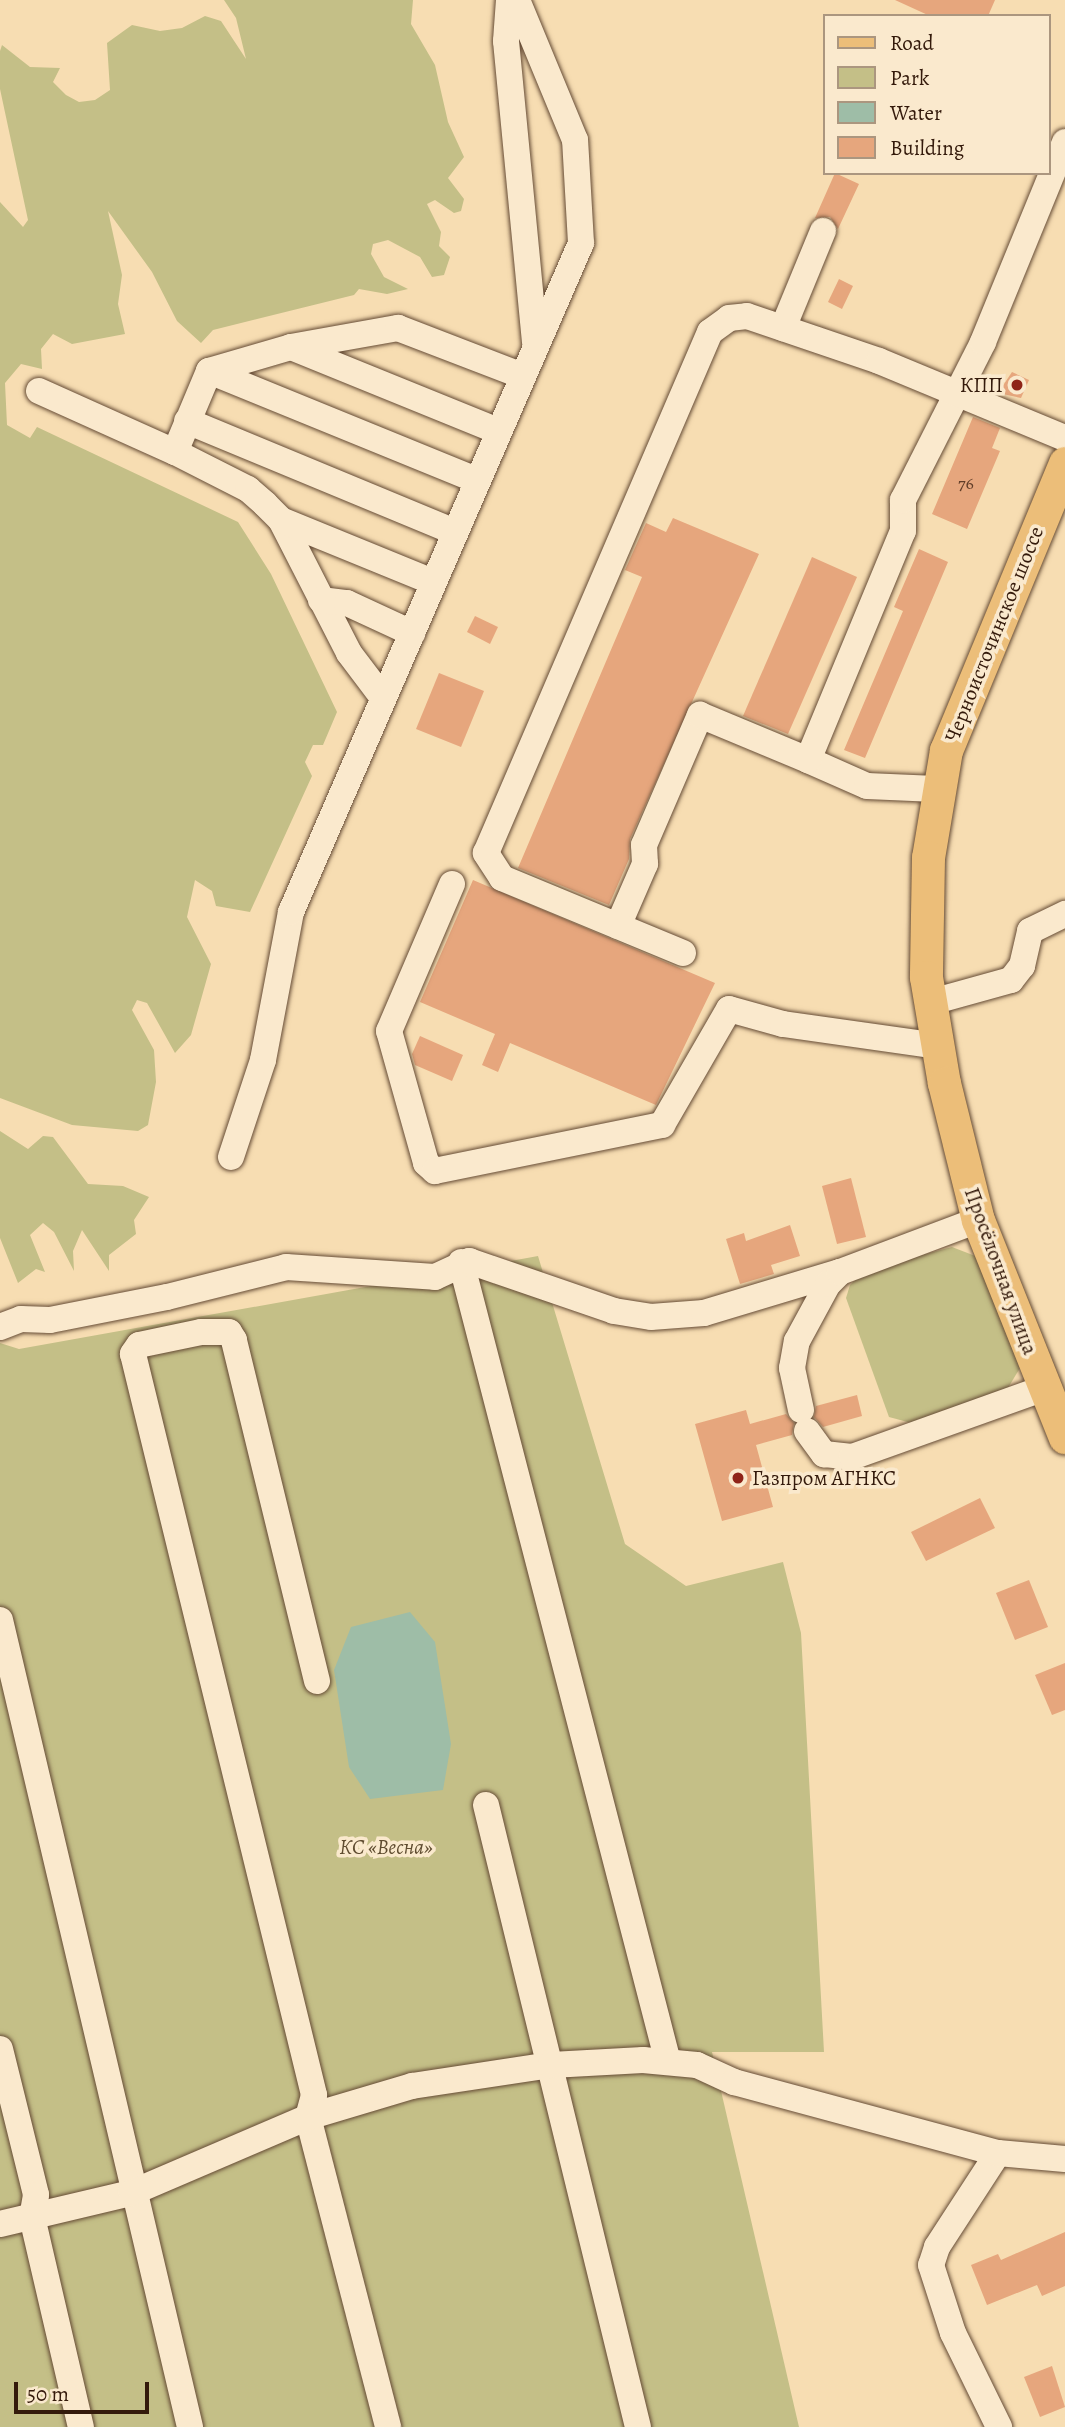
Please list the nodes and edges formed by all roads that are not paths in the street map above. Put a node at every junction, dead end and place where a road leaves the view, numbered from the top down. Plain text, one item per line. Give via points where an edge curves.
1 (509, 0) edge
2 (517, 0) edge
3 (1065, 142) edge
4 (823, 231) dead end
5 (783, 328) junction
6 (535, 343) junction
7 (291, 347) junction
8 (209, 371) junction
9 (523, 376) junction
10 (39, 391) dead end
11 (955, 393) junction
12 (187, 421) junction
13 (498, 431) junction
14 (1065, 438) edge
15 (175, 452) junction
16 (1065, 463) edge
17 (476, 480) junction
18 (281, 520) junction
19 (455, 532) junction
20 (433, 582) junction
21 (321, 600) junction
22 (412, 632) junction
23 (383, 698) junction
24 (808, 760) junction
25 (936, 789) junction
26 (452, 884) dead end
27 (1065, 914) edge
28 (618, 926) junction
29 (683, 953) dead end
30 (927, 990) junction
31 (937, 1046) junction
32 (230, 1157) dead end
33 (978, 1220) junction
34 (461, 1262) junction
35 (840, 1272) junction
36 (0, 1327) edge
37 (1045, 1388) junction
38 (1065, 1437) edge
39 (0, 1620) edge
40 (317, 1681) dead end
41 (485, 1805) dead end
42 (0, 2049) edge
43 (668, 2062) junction
44 (551, 2064) junction
45 (308, 2116) junction
46 (998, 2153) junction
47 (1065, 2159) edge
48 (131, 2193) junction
49 (32, 2217) junction
50 (0, 2224) edge
51 (81, 2427) edge
52 (190, 2427) edge
53 (388, 2427) edge
54 (638, 2427) edge
55 (999, 2427) edge

1 - 6 street via 506,41
2 - 6 street via 575,140 582,222 575,263
3 - 11 street via 983,342
4 - 5 street
5 - 11 street
5 - 28 street via 735,316 716,326 706,340 486,847 490,866 502,878
6 - 9 street
7 - 8 street
7 - 9 street via 398,328
7 - 13 street
8 - 12 street
8 - 17 street
9 - 13 street
10 - 15 street
11 - 14 street
11 - 24 street via 903,500 903,531
12 - 15 street
12 - 19 street
13 - 17 street
15 - 18 street via 248,489
16 - 25 main road, Черноисточинское шоссе via 960,709
17 - 19 street
18 - 20 street
18 - 21 street
19 - 20 street
20 - 22 street
21 - 22 street via 347,603
21 - 23 street via 366,680
22 - 23 street
23 - 32 street via 291,912 263,1060
24 - 25 street via 867,786
24 - 28 street via 700,715 644,845 643,872
25 - 30 main road, Черноисточинское шоссе via 928,857
26 - 31 street via 389,1031 426,1163 435,1171 662,1125 729,1009 783,1024
27 - 30 street via 1030,931 1022,965 1011,980
28 - 29 street
30 - 31 main road, Просёлочная улица
31 - 33 main road, Просёлочная улица
33 - 35 street
33 - 37 main road, Просёлочная улица
34 - 35 street via 481,1263 614,1311 650,1317 704,1313
34 - 36 street via 435,1277 397,1278 286,1267 167,1297 50,1320 21,1319
34 - 43 street
35 - 37 street via 816,1300 797,1341 792,1367 804,1421 824,1454 852,1457
37 - 38 main road, Просёлочная улица
39 - 48 street
40 - 45 street via 234,1340 229,1332 201,1332 139,1345 132,1354 314,2095
41 - 44 street
42 - 49 street via 36,2195
43 - 44 street
43 - 46 street via 696,2065 734,2082
44 - 45 street via 412,2085
44 - 54 street
45 - 48 street
45 - 53 street
46 - 47 street
46 - 55 street via 937,2247 931,2265 953,2333
48 - 49 street
48 - 52 street
49 - 50 street
49 - 51 street

